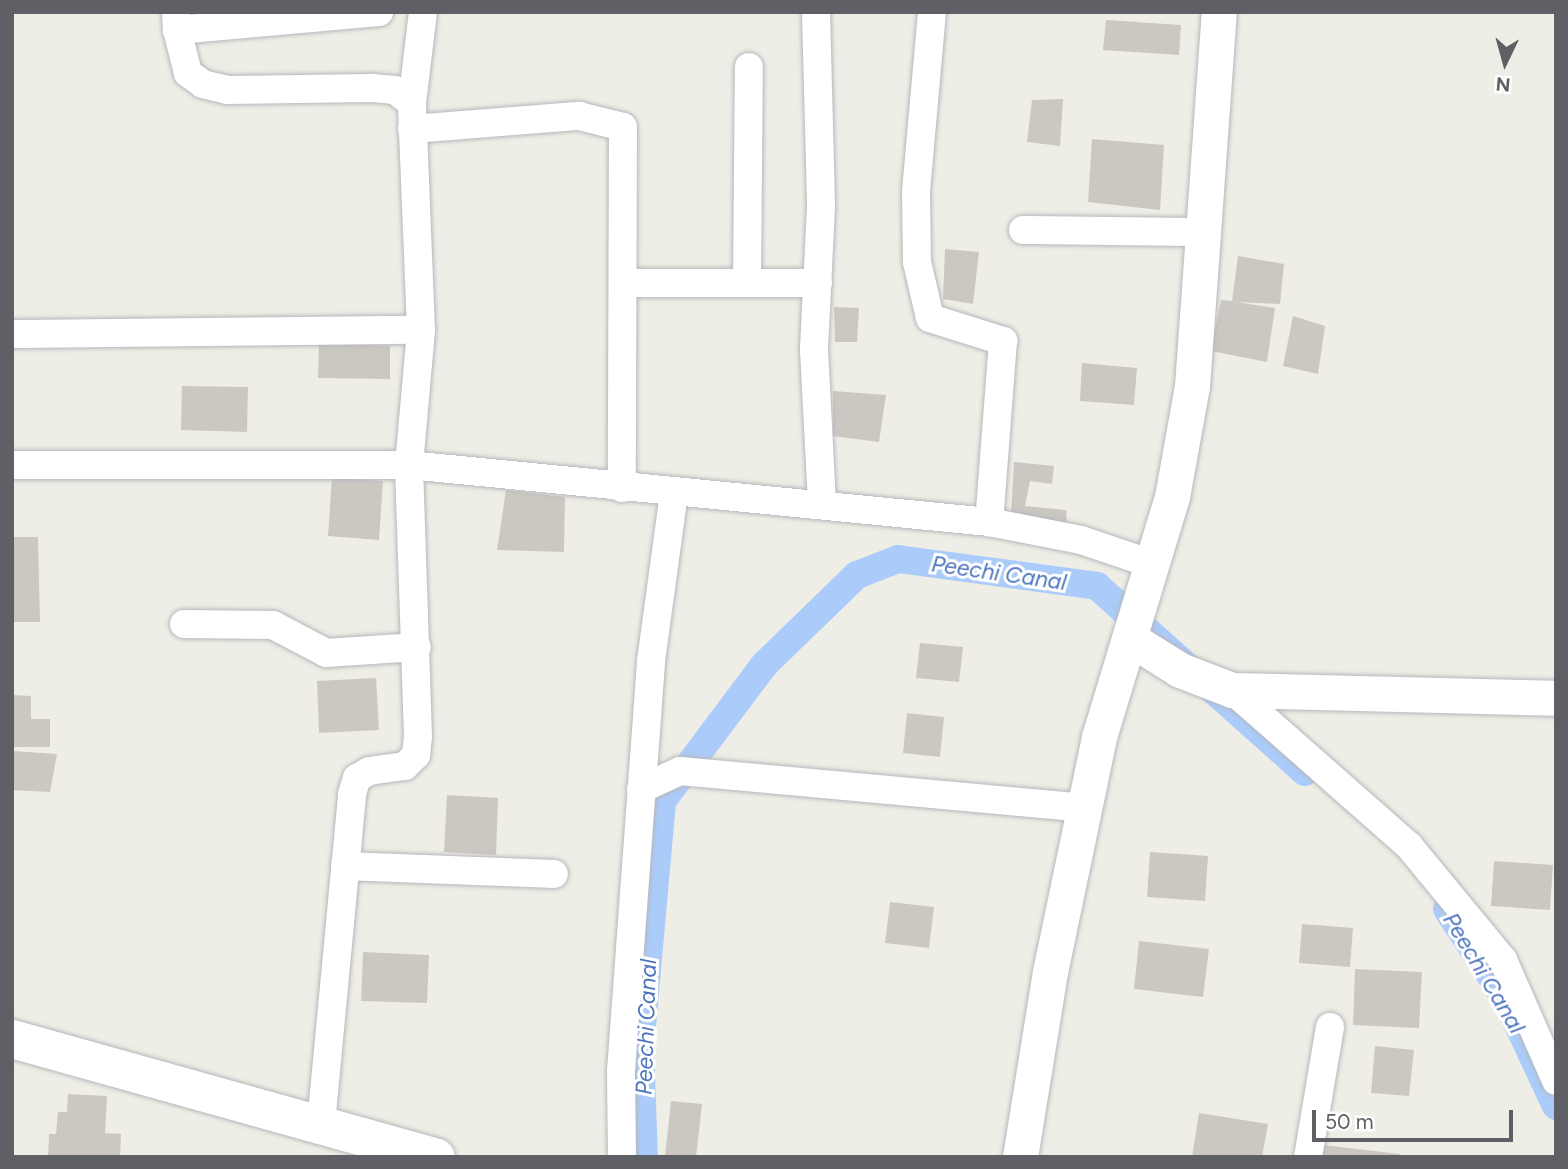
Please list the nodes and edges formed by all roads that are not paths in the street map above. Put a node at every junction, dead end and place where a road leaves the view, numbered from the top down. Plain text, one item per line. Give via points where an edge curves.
1 (379, 12) edge
2 (423, 12) edge
3 (816, 12) edge
4 (932, 12) edge
5 (1219, 12) edge
6 (331, 14) edge
7 (177, 21) edge
8 (749, 67) dead end
9 (412, 116) junction
10 (1023, 230) dead end
11 (1199, 232) junction
12 (623, 283) junction
13 (747, 283) junction
14 (818, 283) junction
15 (421, 330) junction
16 (12, 334) edge
17 (12, 465) edge
18 (409, 465) junction
19 (622, 488) junction
20 (674, 492) junction
21 (822, 505) junction
22 (989, 522) junction
23 (1152, 564) junction
24 (184, 624) dead end
25 (1130, 636) junction
26 (416, 647) junction
27 (1208, 681) junction
28 (1556, 698) edge
29 (641, 789) junction
30 (1083, 808) junction
31 (345, 866) junction
32 (554, 874) dead end
33 (1330, 1027) dead end
34 (12, 1039) edge
35 (1556, 1081) edge
36 (320, 1124) junction
37 (436, 1157) edge
38 (622, 1157) edge
39 (1020, 1157) edge
40 (1308, 1157) edge

1 - 6 street
2 - 9 street
3 - 14 street
4 - 22 street via 916,192 917,262 930,318 943,326 991,332 1005,348
5 - 11 street
6 - 7 street
7 - 9 street via 188,74 203,84 228,90 395,90
8 - 13 street
9 - 12 street via 579,116 623,127
9 - 15 street
10 - 11 street
11 - 23 street via 1192,386
12 - 13 street
12 - 19 street
13 - 14 street
14 - 21 street
15 - 16 street
15 - 18 street
17 - 18 street
18 - 19 street
18 - 26 street
19 - 20 street
20 - 21 street
20 - 29 street
21 - 22 street
22 - 23 street via 1081,540
23 - 25 street
24 - 26 street via 273,625 326,653
25 - 27 street
25 - 30 street
26 - 31 street via 415,755 405,766 357,778
27 - 28 street
27 - 35 street via 1426,867 1503,960
29 - 30 street via 680,771
29 - 38 street via 621,1071
30 - 39 street
31 - 32 street
31 - 36 street
33 - 40 street
34 - 36 main road
36 - 37 main road

